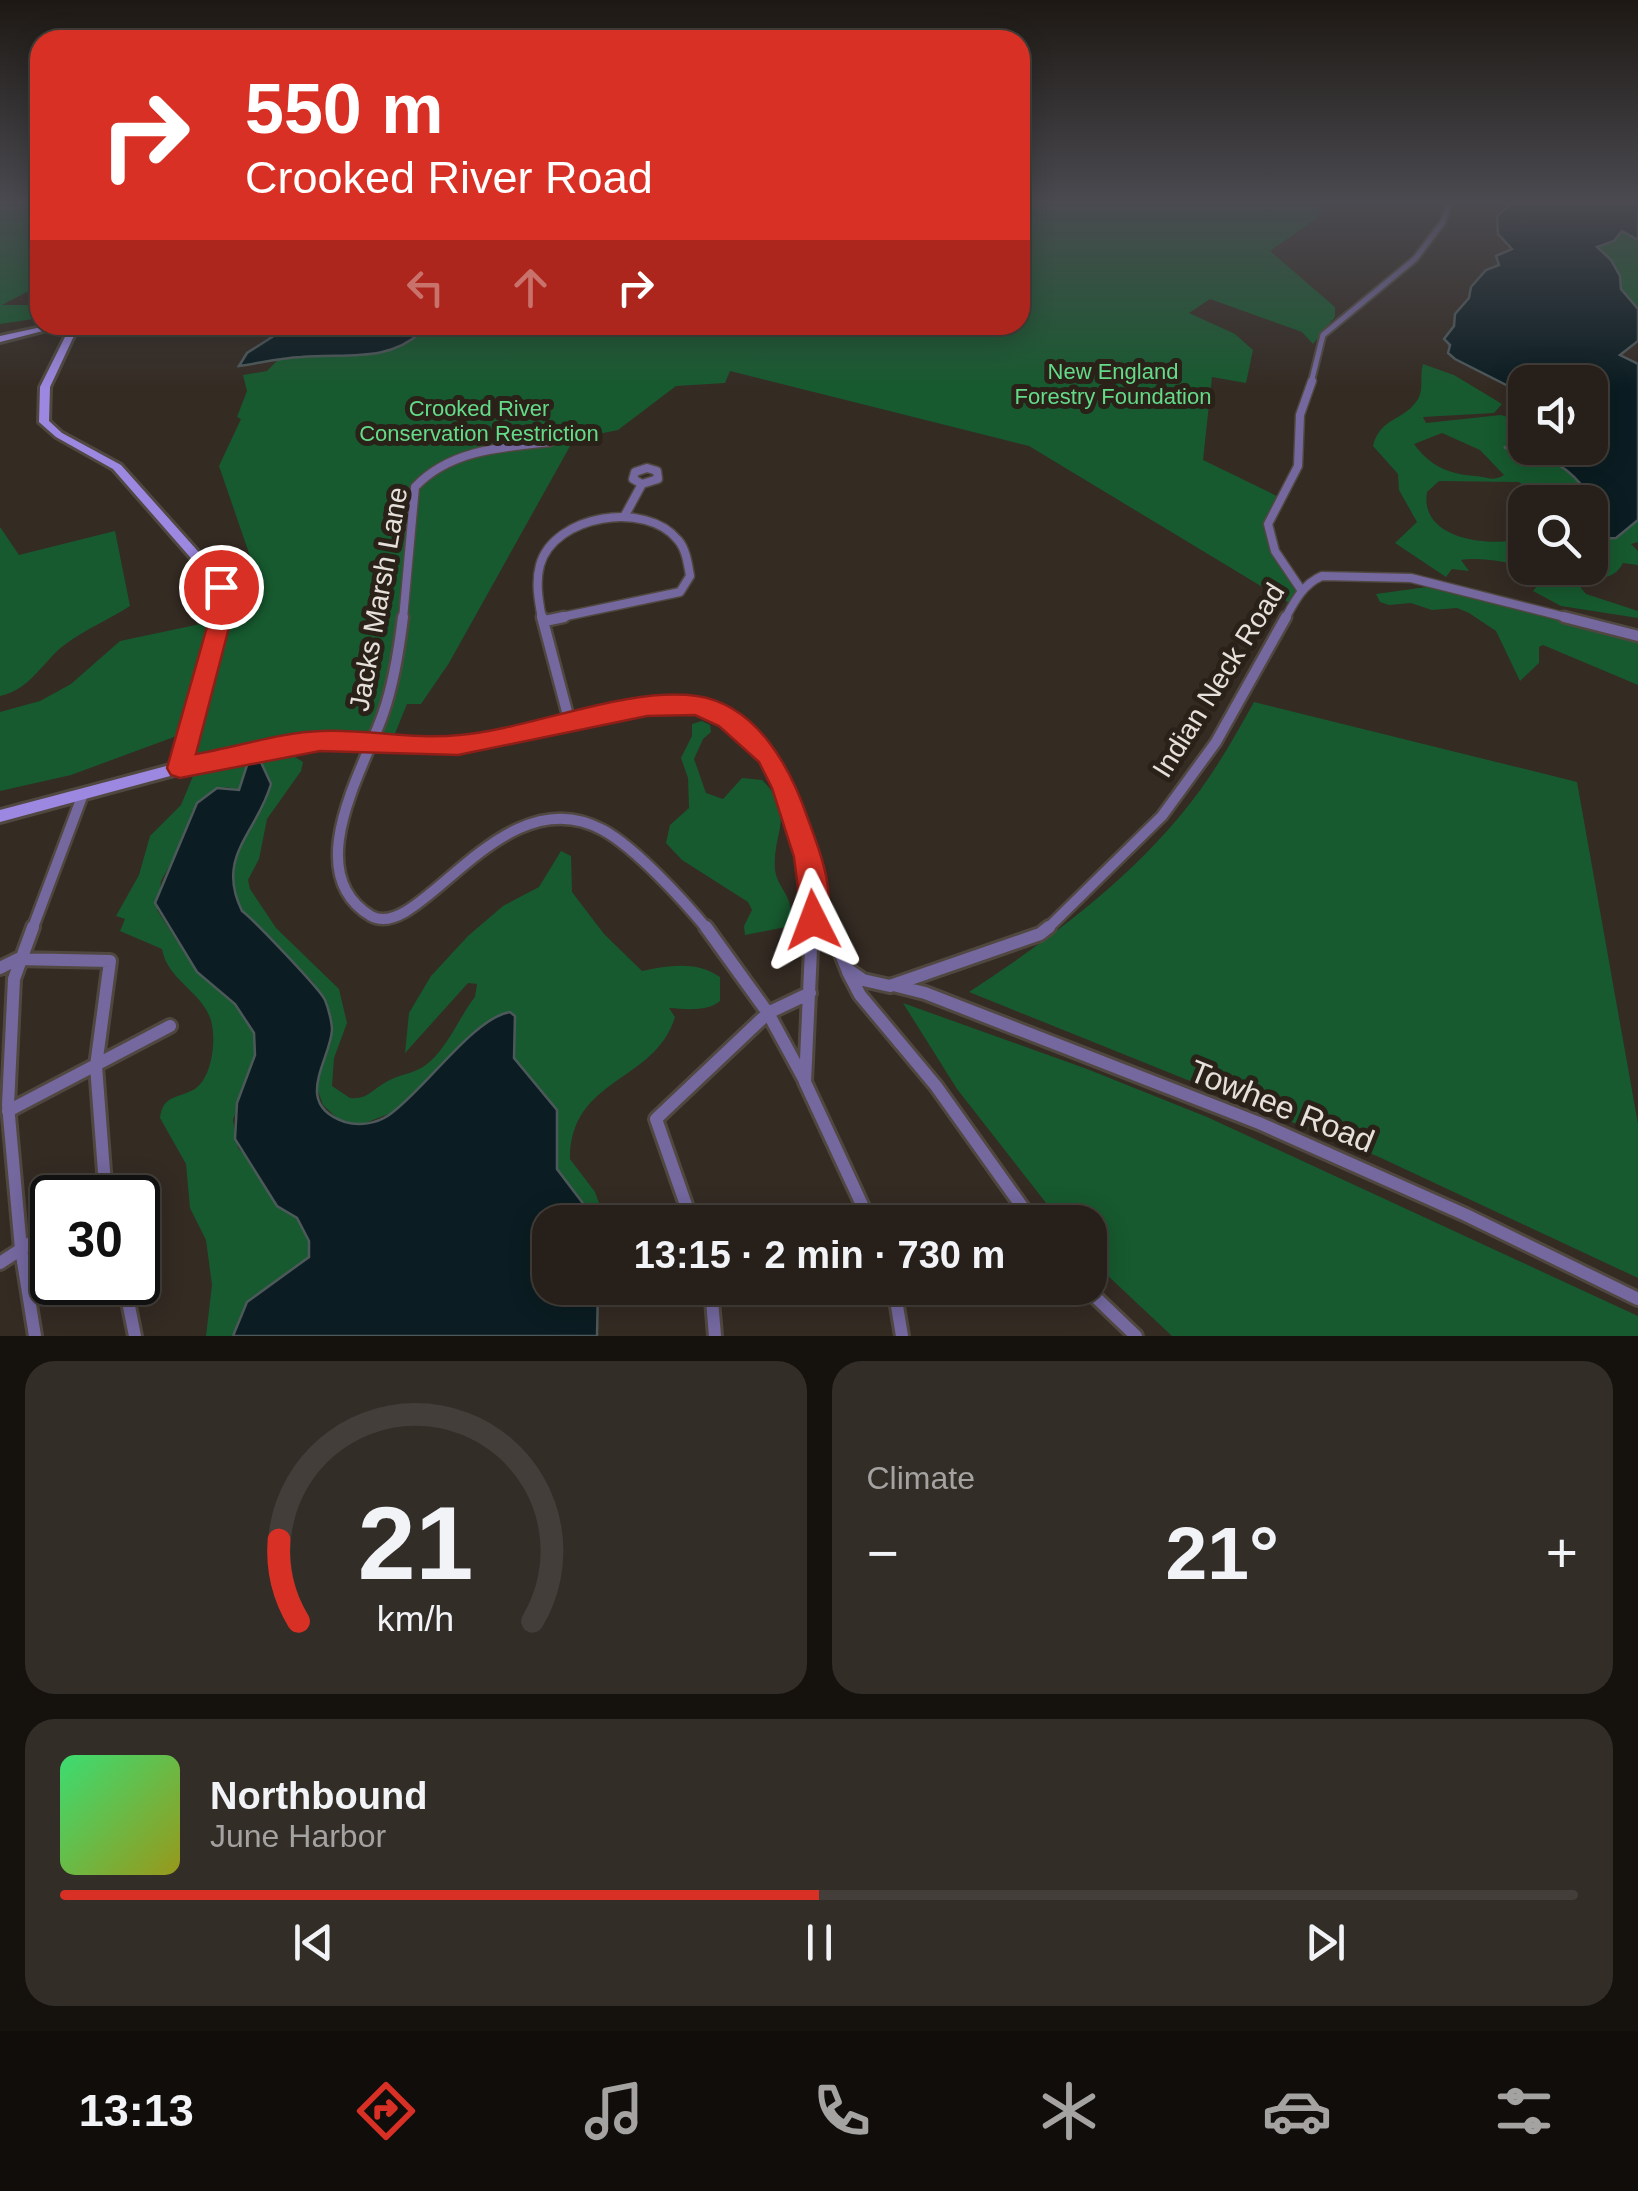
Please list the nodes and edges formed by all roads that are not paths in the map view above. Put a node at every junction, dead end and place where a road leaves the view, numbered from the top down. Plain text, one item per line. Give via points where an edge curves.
1 (1406, 264) edge
2 (30, 332) edge
3 (70, 335) edge
4 (0, 339) edge
5 (550, 442) dead end
6 (642, 484) dead end
7 (624, 517) junction
8 (1302, 591) junction
9 (545, 621) junction
10 (1638, 636) edge
11 (570, 723) junction
12 (372, 742) junction
13 (180, 768) junction
14 (83, 794) junction
15 (0, 816) edge
16 (814, 885) junction
17 (18, 960) junction
18 (0, 968) edge
19 (846, 968) junction
20 (896, 986) junction
21 (810, 993) junction
22 (768, 1013) junction
23 (170, 1026) dead end
24 (96, 1066) junction
25 (805, 1082) junction
26 (8, 1111) junction
27 (103, 1175) edge
28 (686, 1205) edge
29 (862, 1205) edge
30 (1021, 1205) edge
31 (30, 1244) edge
32 (21, 1250) junction
33 (0, 1263) edge
34 (1638, 1299) edge
35 (129, 1305) edge
36 (712, 1305) edge
37 (897, 1305) edge
38 (1104, 1305) edge
39 (34, 1336) edge
40 (135, 1336) edge
41 (715, 1336) edge
42 (902, 1336) edge
43 (1136, 1336) edge

1 - 8 street via 1323,335 1300,415 1298,466 1268,524 1276,552
2 - 4 street
3 - 13 street via 45,387 44,422 117,467 223,593
5 - 12 street, Jacks Marsh Lane via 451,461 415,487 400,636
6 - 7 street
7 - 9 street via 584,524 548,549 539,569
7 - 9 street via 658,525 677,538 689,570 686,586 662,598
8 - 10 street, Indian Neck Road via 1325,576 1412,578
8 - 20 street, Indian Neck Road via 1216,742 1162,816 1058,921 1040,934
9 - 11 street
11 - 12 street via 458,746
11 - 16 street via 677,704 705,707 727,719 767,755 784,787
12 - 13 street via 310,742
12 - 22 street, Jacks Marsh Lane via 358,769 340,842 340,876 369,915 402,915 501,837 540,822 581,821 610,834 680,894
13 - 14 street
14 - 15 street
14 - 17 street
16 - 19 street
16 - 21 street
17 - 18 street
17 - 24 street via 110,960
17 - 26 street
19 - 20 street via 869,982
19 - 30 street
20 - 34 street, Towhee Road via 1258,1123
21 - 22 street
21 - 25 street
22 - 25 street
22 - 28 street via 656,1118
23 - 24 street
24 - 26 street
24 - 27 street
25 - 29 street
26 - 32 street
31 - 32 street
32 - 33 street
32 - 39 street
35 - 40 street
36 - 41 street
37 - 42 street
38 - 43 street

